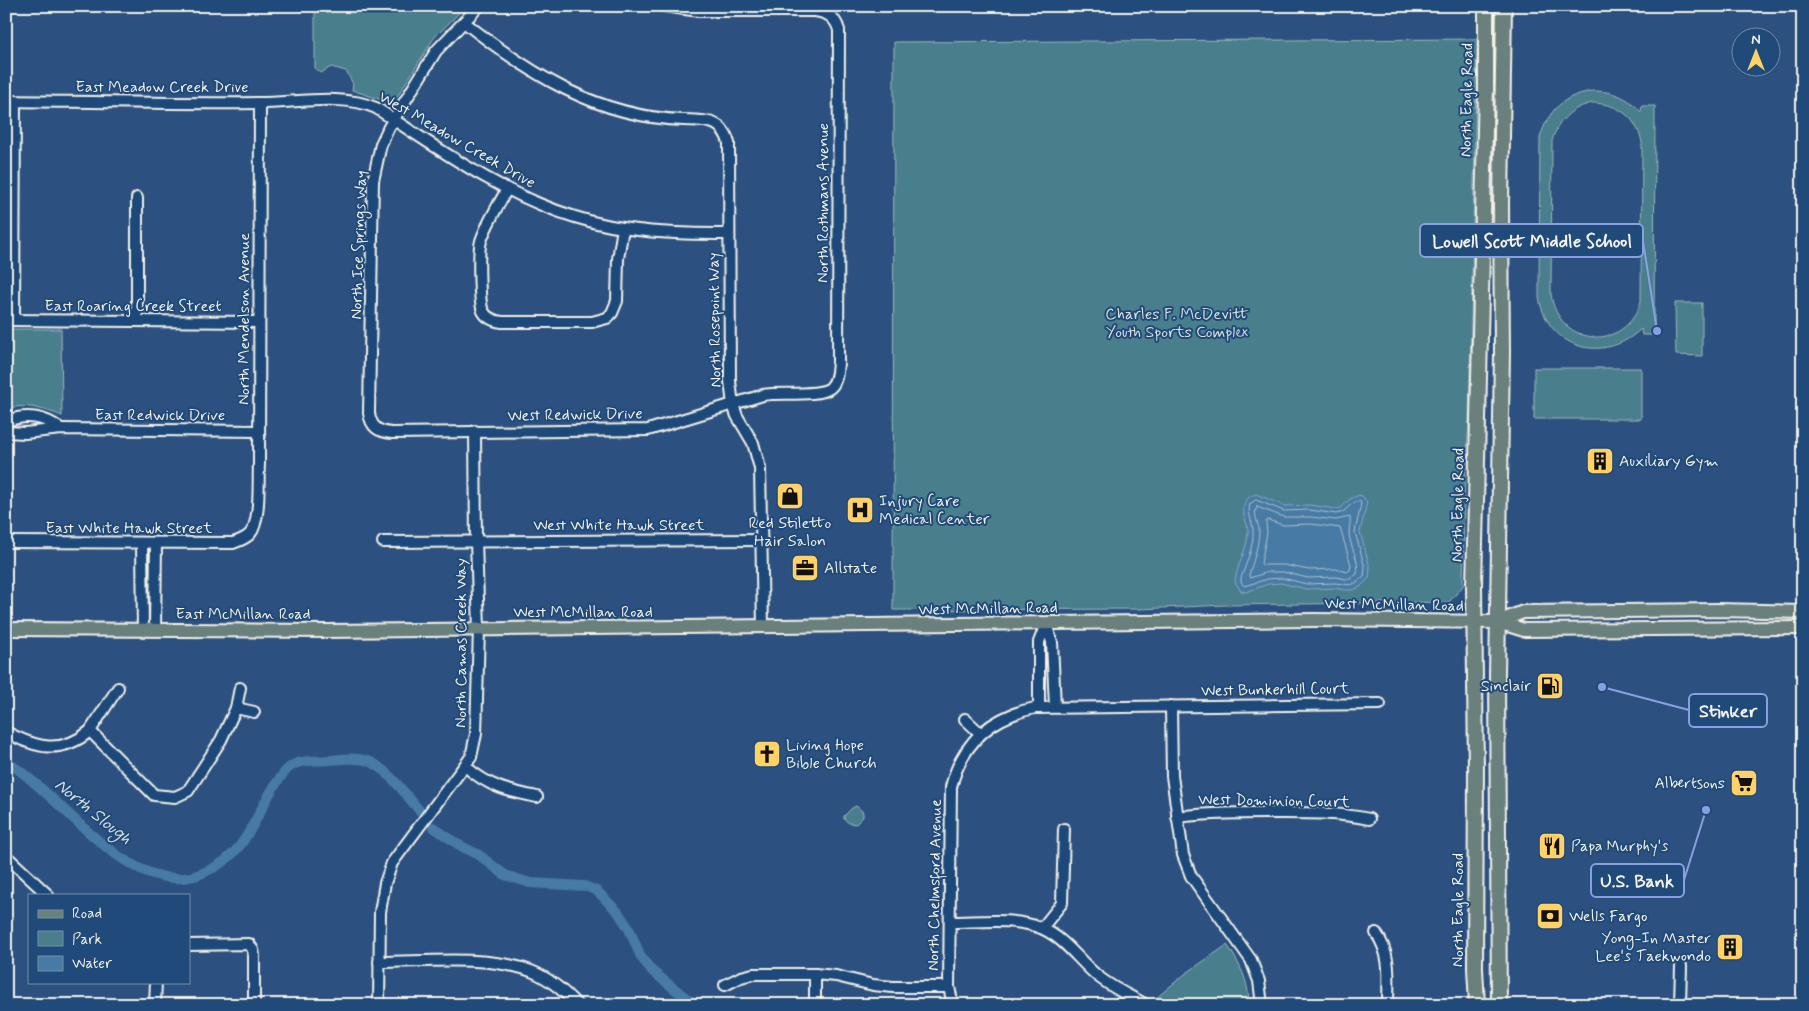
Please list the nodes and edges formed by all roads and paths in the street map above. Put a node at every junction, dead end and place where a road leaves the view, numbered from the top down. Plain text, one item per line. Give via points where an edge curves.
1 (479, 6) edge
2 (664, 6) edge
3 (1486, 6) edge
4 (1504, 6) edge
5 (464, 22) junction
6 (11, 101) edge
7 (317, 101) joint
8 (260, 103) junction
9 (394, 119) junction
10 (507, 189) junction
11 (137, 198) dead end
12 (10, 210) edge
13 (623, 228) junction
14 (728, 234) junction
15 (10, 320) edge
16 (136, 321) junction
17 (259, 322) junction
18 (831, 387) joint
19 (733, 405) junction
20 (6, 421) edge
21 (375, 428) joint
22 (61, 429) junction
23 (259, 431) junction
24 (6, 432) edge
25 (475, 432) junction
26 (250, 534) joint
27 (762, 540) junction
28 (476, 541) junction
29 (6, 542) edge
30 (383, 542) dead end
31 (142, 543) junction
32 (156, 543) junction
33 (1803, 612) edge
34 (1475, 622) junction
35 (1498, 622) junction
36 (1046, 624) junction
37 (763, 627) junction
38 (1803, 628) edge
39 (6, 629) edge
40 (479, 629) junction
41 (149, 630) junction
42 (118, 688) dead end
43 (240, 688) dead end
44 (1380, 704) dead end
45 (1171, 706) junction
46 (1055, 707) junction
47 (236, 708) junction
48 (1040, 708) junction
49 (254, 712) dead end
50 (965, 719) dead end
51 (90, 731) junction
52 (6, 732) edge
53 (980, 734) junction
54 (466, 766) junction
55 (537, 797) dead end
56 (1177, 816) junction
57 (1369, 819) dead end
58 (1064, 830) dead end
59 (6, 856) edge
60 (47, 894) edge
61 (950, 922) junction
62 (1042, 928) junction
63 (1376, 933) dead end
64 (190, 946) edge
65 (379, 962) junction
66 (1681, 966) dead end
67 (815, 974) junction
68 (156, 984) edge
69 (725, 985) dead end
70 (949, 987) junction
71 (155, 1005) edge
72 (254, 1005) edge
73 (379, 1005) edge
74 (577, 1005) edge
75 (815, 1005) edge
76 (953, 1005) edge
77 (1146, 1005) edge
78 (1262, 1005) edge
79 (1388, 1005) edge
80 (1477, 1005) edge
81 (1499, 1005) edge
82 (1680, 1005) edge

1 - 5 street, North Ice Springs Way
2 - 18 street, North Rothmans Avenue via 698,11 815,11 833,18 839,30 838,344 837,374
3 - 34 highway, North Eagle Road
4 - 35 highway
5 - 9 street, North Ice Springs Way via 436,51
5 - 14 street, North Rosepoint Way via 549,82 583,98 639,115 716,123 729,143
6 - 8 street, East Meadow Creek Drive
6 - 12 street
7 - 8 street, East Meadow Creek Drive
7 - 9 street, West Meadow Creek Drive via 357,101
8 - 17 street, North Mendelson Avenue
9 - 10 street, West Meadow Creek Drive
9 - 21 street, North Ice Springs Way via 381,144 373,181 369,413
10 - 13 street, West Meadow Creek Drive via 576,218
10 - 13 street via 480,246 480,302 486,316 492,320 592,322 612,313 617,301
11 - 16 street
12 - 15 street
13 - 14 street, West Meadow Creek Drive via 675,234
14 - 19 street, North Rosepoint Way
15 - 16 street, East Roaring Creek Street
16 - 17 street, East Roaring Creek Street
17 - 23 street, North Mendelson Avenue
18 - 19 street, West Redwick Drive via 820,392 769,394
19 - 25 street, West Redwick Drive via 648,430
19 - 27 street, North Rosepoint Way via 753,443 760,468
20 - 22 street, East Redwick Drive via 26,416
21 - 25 street, West Redwick Drive via 386,432
22 - 23 street, East Redwick Drive
22 - 24 street, East Redwick Drive
23 - 26 street, North Mendelson Avenue via 257,516
25 - 28 street, North Camas Creek Way
26 - 32 street, East White Hawk Street via 233,543
27 - 28 street, West White Hawk Street
27 - 37 street, North Rosepoint Way
28 - 30 street, West White Hawk Street
28 - 40 street, North Camas Creek Way
29 - 31 street, East White Hawk Street
31 - 32 street, East White Hawk Street
31 - 41 street
32 - 41 street
33 - 35 main road, West McMillan Road via 1523,612
34 - 35 main road, West McMillan Road
34 - 36 main road, West McMillan Road via 1315,620
34 - 80 highway, North Eagle Road
35 - 38 main road, West McMillan Road via 1524,630
35 - 81 highway
36 - 37 main road, West McMillan Road
36 - 46 street via 1052,642
36 - 48 street via 1039,642
37 - 40 main road, West McMillan Road
39 - 41 main road, East McMillan Road
40 - 41 main road, East McMillan Road
40 - 54 street, North Camas Creek Way via 476,734 472,757
42 - 51 street
43 - 47 street
44 - 45 street, West Bunkerhill Court
45 - 46 street, West Bunkerhill Court
45 - 56 street via 1172,771
46 - 48 street, North Chelmsford Avenue
47 - 49 street
47 - 51 street via 221,740 188,791 175,797 154,794
48 - 53 street, North Chelmsford Avenue via 1014,713
50 - 53 street
51 - 52 street via 65,745 48,747 36,746
53 - 61 street, North Chelmsford Avenue via 963,756 951,787
54 - 55 street via 505,791
54 - 65 street, North Camas Creek Way via 392,863 380,912
56 - 57 street, West Dominion Court via 1325,812
56 - 78 street via 1186,866 1251,960 1260,981
58 - 62 street via 1062,903
59 - 60 street
61 - 62 street via 1020,923
61 - 70 street, North Chelmsford Avenue
62 - 77 street via 1066,944 1104,981
63 - 79 street via 1388,963
64 - 72 street via 249,944 254,956
65 - 73 street, North Camas Creek Way
65 - 74 street via 507,964 532,972 561,988
66 - 82 street
67 - 69 street via 753,974
67 - 70 street via 893,987
67 - 75 street
68 - 71 street
70 - 76 street, North Chelmsford Avenue

